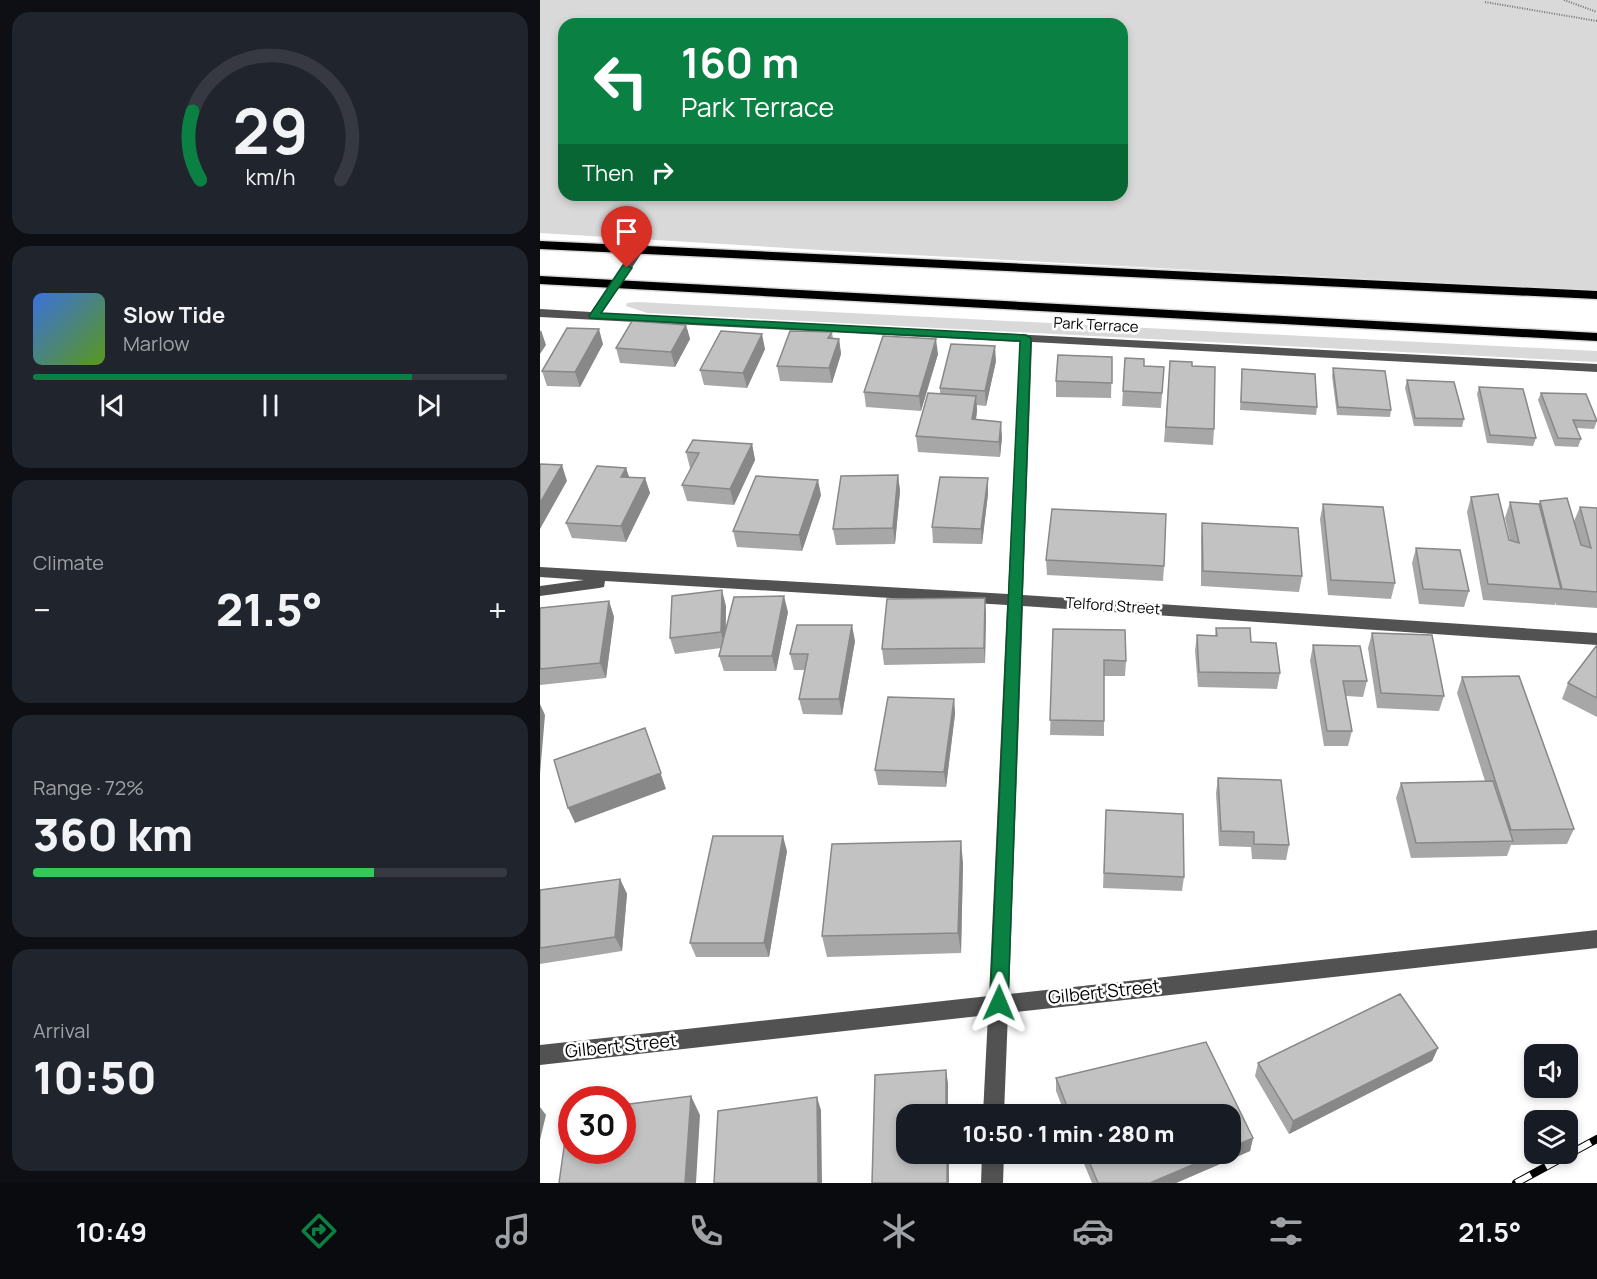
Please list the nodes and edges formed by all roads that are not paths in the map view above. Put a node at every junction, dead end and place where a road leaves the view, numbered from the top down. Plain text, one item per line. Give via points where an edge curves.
1 (540, 245) edge
2 (638, 251) junction
3 (540, 280) edge
4 (616, 284) junction
5 (1597, 295) edge
6 (540, 313) edge
7 (594, 316) junction
8 (1597, 337) edge
9 (1026, 338) junction
10 (1597, 368) edge
11 (540, 572) edge
12 (628, 578) junction
13 (540, 591) edge
14 (1015, 600) junction
15 (1597, 639) edge
16 (1597, 939) edge
17 (999, 1003) junction
18 (540, 1055) edge
19 (994, 1104) edge
20 (993, 1164) edge
21 (992, 1183) edge

1 - 2 highway
2 - 4 street
2 - 5 highway
3 - 4 highway, Park Terrace
4 - 7 street
4 - 8 highway, Park Terrace
6 - 7 street, Park Terrace
7 - 9 street, Park Terrace
9 - 10 street, Park Terrace
9 - 14 street
11 - 12 street, Telford Street
12 - 13 street, Telford Street
12 - 14 street, Telford Street
14 - 15 street, Telford Street
14 - 17 street
16 - 17 street, Gilbert Street
17 - 18 street, Gilbert Street
17 - 19 street
20 - 21 street

